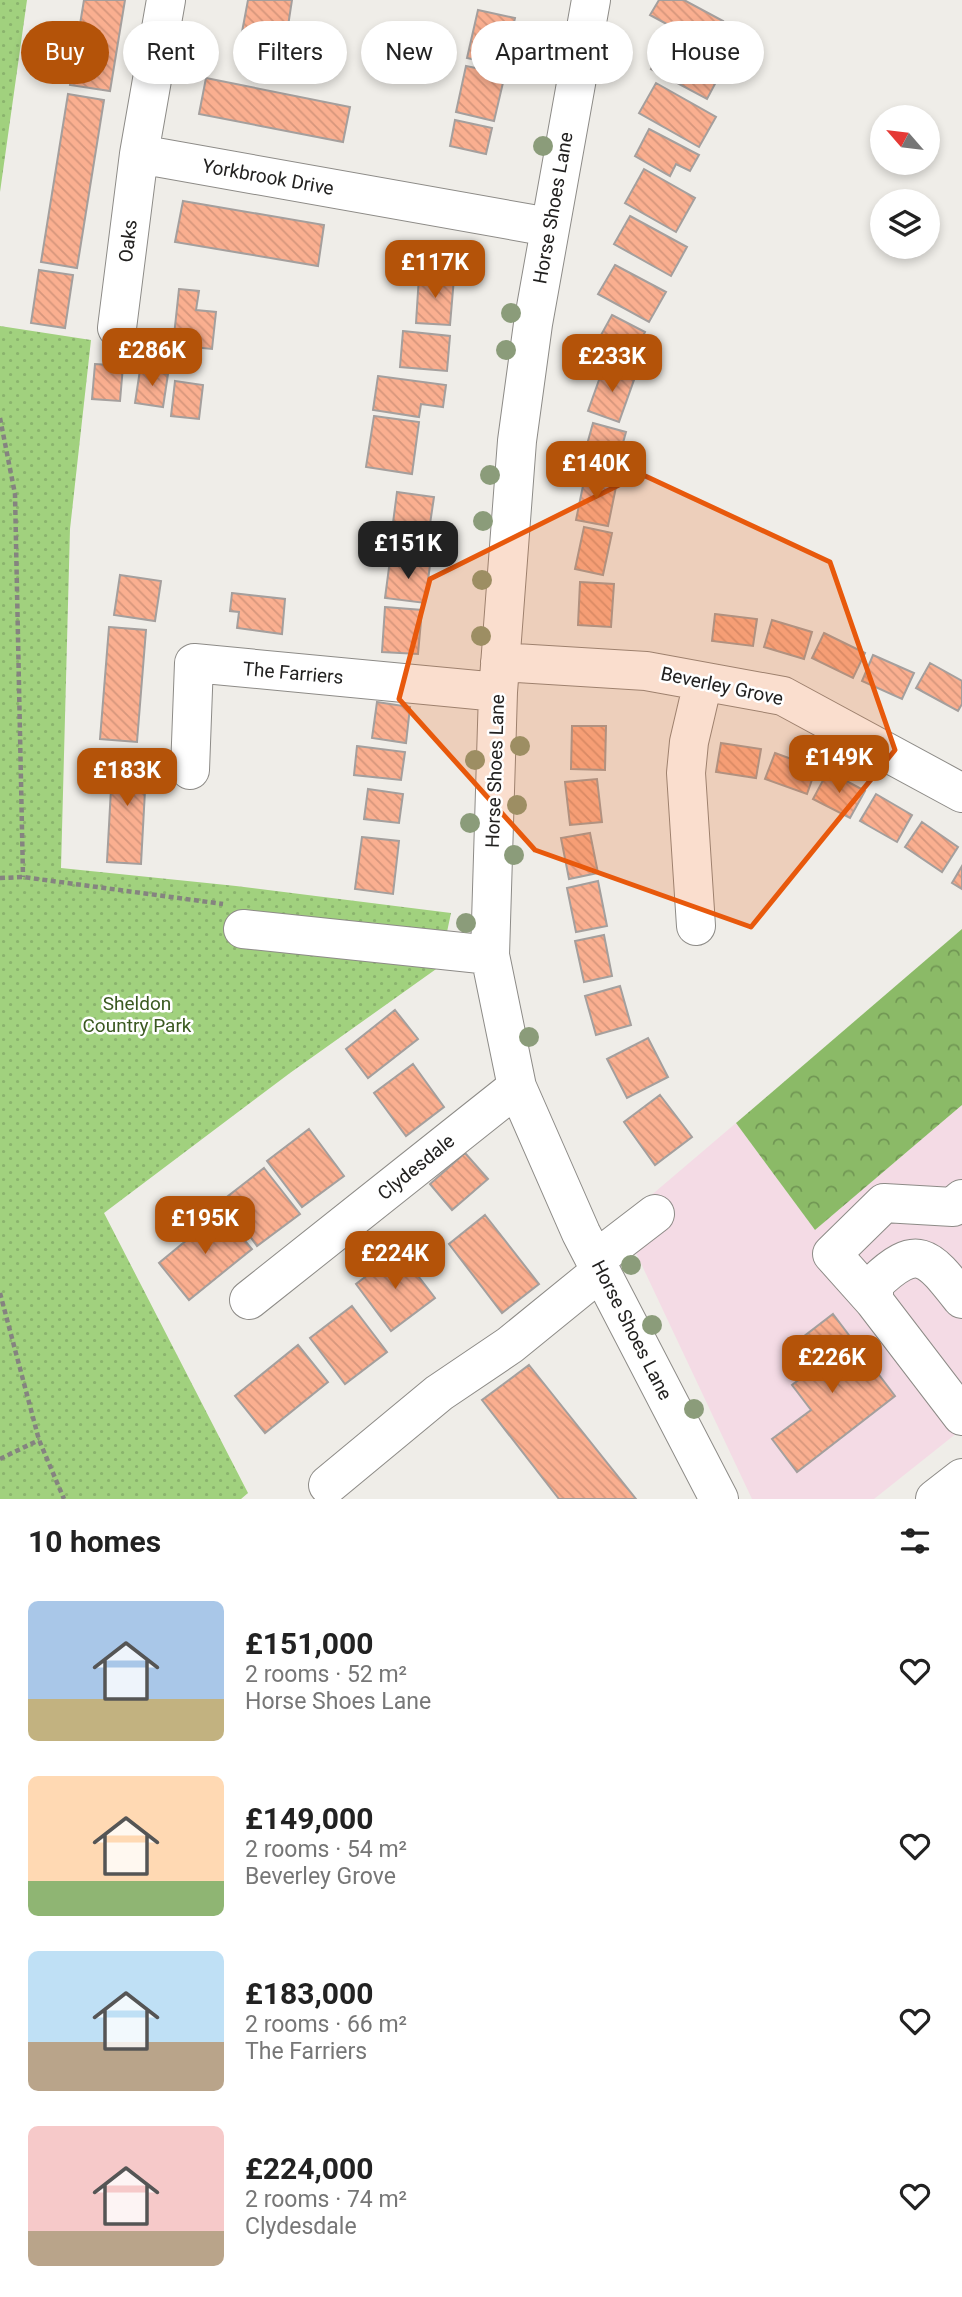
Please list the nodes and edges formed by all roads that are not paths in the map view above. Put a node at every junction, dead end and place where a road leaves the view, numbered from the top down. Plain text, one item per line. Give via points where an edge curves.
1 (166, 0) edge
2 (591, 0) edge
3 (139, 154) junction
4 (549, 227) junction
5 (117, 328) dead end
6 (499, 677) junction
7 (703, 682) junction
8 (190, 770) dead end
9 (962, 793) edge
10 (696, 926) dead end
11 (243, 929) road end
12 (490, 955) junction
13 (517, 1087) junction
14 (962, 1199) edge
15 (655, 1214) dead end
16 (598, 1266) junction
17 (962, 1299) edge
18 (249, 1300) dead end
19 (874, 1301) junction
20 (955, 1394) edge
21 (962, 1478) edge
22 (328, 1485) dead end
23 (719, 1499) edge
24 (935, 1499) edge

1 - 3 main road
2 - 4 main road, Horse Shoes Lane
3 - 4 main road, Yorkbrook Drive
3 - 5 main road, Oaks
4 - 6 main road, Horse Shoes Lane via 517,441
6 - 7 main road, Beverley Grove via 646,671
6 - 8 main road, The Farriers via 194,663
6 - 12 main road, Horse Shoes Lane
7 - 9 main road, Beverley Grove via 783,696
7 - 10 main road via 686,772
11 - 12 main road
12 - 13 main road, Horse Shoes Lane
13 - 16 main road, Horse Shoes Lane
13 - 18 main road, Clydesdale
14 - 19 main road via 953,1207 884,1203 832,1254
15 - 16 main road
16 - 22 main road via 510,1345 439,1393
16 - 23 main road, Horse Shoes Lane
17 - 19 main road via 924,1259 910,1257 874,1284
19 - 20 main road
21 - 24 main road

